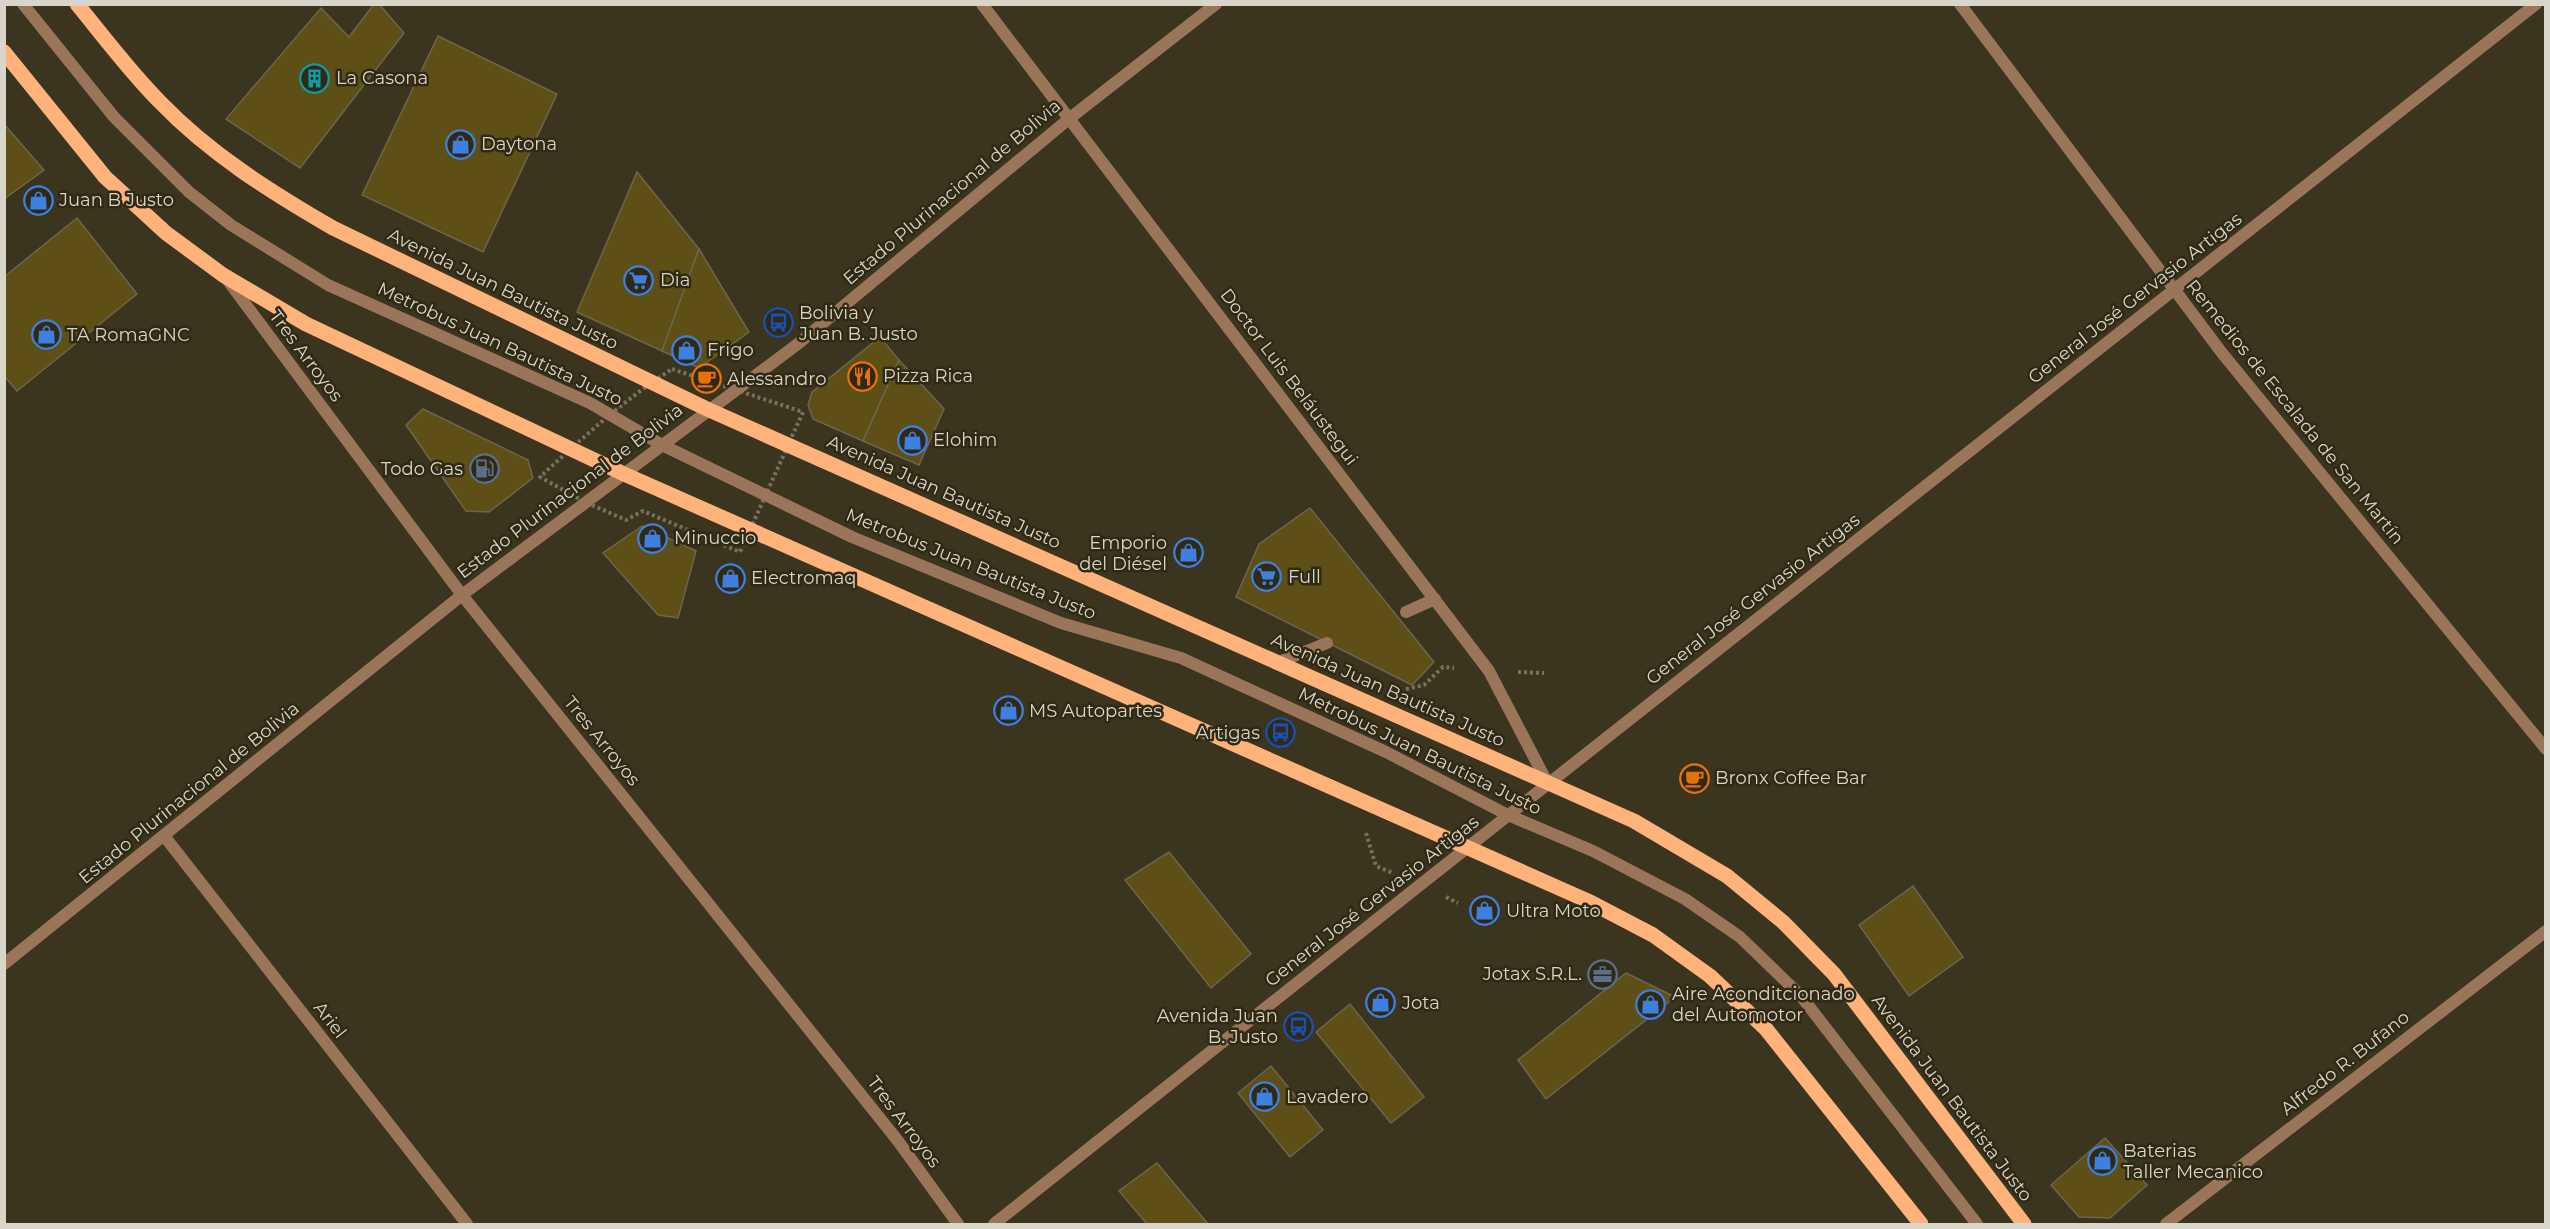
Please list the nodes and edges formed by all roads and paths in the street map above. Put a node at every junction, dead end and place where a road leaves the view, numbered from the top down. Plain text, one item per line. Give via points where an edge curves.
1 (23, 4) edge
2 (77, 4) edge
3 (982, 4) edge
4 (1216, 4) edge
5 (1960, 4) edge
6 (2536, 4) edge
7 (4, 52) edge
8 (1070, 118) junction
9 (223, 274) junction
10 (2174, 290) junction
11 (707, 409) junction
12 (662, 445) junction
13 (624, 474) junction
14 (462, 595) junction
15 (1435, 599) junction
16 (1406, 612) dead end
17 (1327, 643) dead end
18 (1279, 662) junction
19 (2546, 748) edge
20 (1548, 784) junction
21 (1508, 815) junction
22 (165, 837) junction
23 (1467, 849) junction
24 (2546, 931) edge
25 (4, 964) edge
26 (467, 1224) edge
27 (958, 1224) edge
28 (994, 1224) edge
29 (1921, 1224) edge
30 (1977, 1224) edge
31 (2024, 1224) edge
32 (2166, 1224) edge

1 - 12 street, Metrobus Juan Bautista Justo via 114,117 189,192 231,225 328,285 590,403
2 - 11 main road, Avenida Juan Bautista Justo via 159,102 194,135 274,194 333,228
3 - 8 street, Doctor Luis Beláustegui
4 - 8 street, Estado Plurinacional de Bolivia
5 - 10 street, Remedios de Escalada de San Martín
6 - 10 street, General José Gervasio Artigas
7 - 9 main road via 105,177 166,233
8 - 11 street, Estado Plurinacional de Bolivia via 799,343
8 - 15 street, Doctor Luis Beláustegui
9 - 13 main road via 306,324
9 - 14 street, Tres Arroyos
10 - 19 street, Remedios de Escalada de San Martín
10 - 20 street, General José Gervasio Artigas
11 - 12 street, Estado Plurinacional de Bolivia
11 - 18 main road, Avenida Juan Bautista Justo
12 - 13 street, Estado Plurinacional de Bolivia
12 - 21 street, Metrobus Juan Bautista Justo via 852,537 1061,623 1181,658 1386,752
13 - 14 street, Estado Plurinacional de Bolivia
13 - 23 main road
14 - 22 street, Estado Plurinacional de Bolivia
14 - 27 street, Tres Arroyos via 898,1142
15 - 16 street
15 - 20 street, Doctor Luis Beláustegui via 1489,671
17 - 18 street
18 - 20 main road, Avenida Juan Bautista Justo
20 - 21 street, General José Gervasio Artigas
20 - 31 main road, Avenida Juan Bautista Justo via 1671,841 1727,876 1783,922 1834,975
21 - 23 street, General José Gervasio Artigas
21 - 30 street, Metrobus Juan Bautista Justo via 1641,874 1740,937 1801,996
22 - 25 street, Estado Plurinacional de Bolivia
22 - 26 street, Ariel
23 - 28 street, General José Gervasio Artigas
23 - 29 main road via 1588,901 1653,935 1710,976 1766,1029
24 - 32 street, Alfredo R. Bufano

